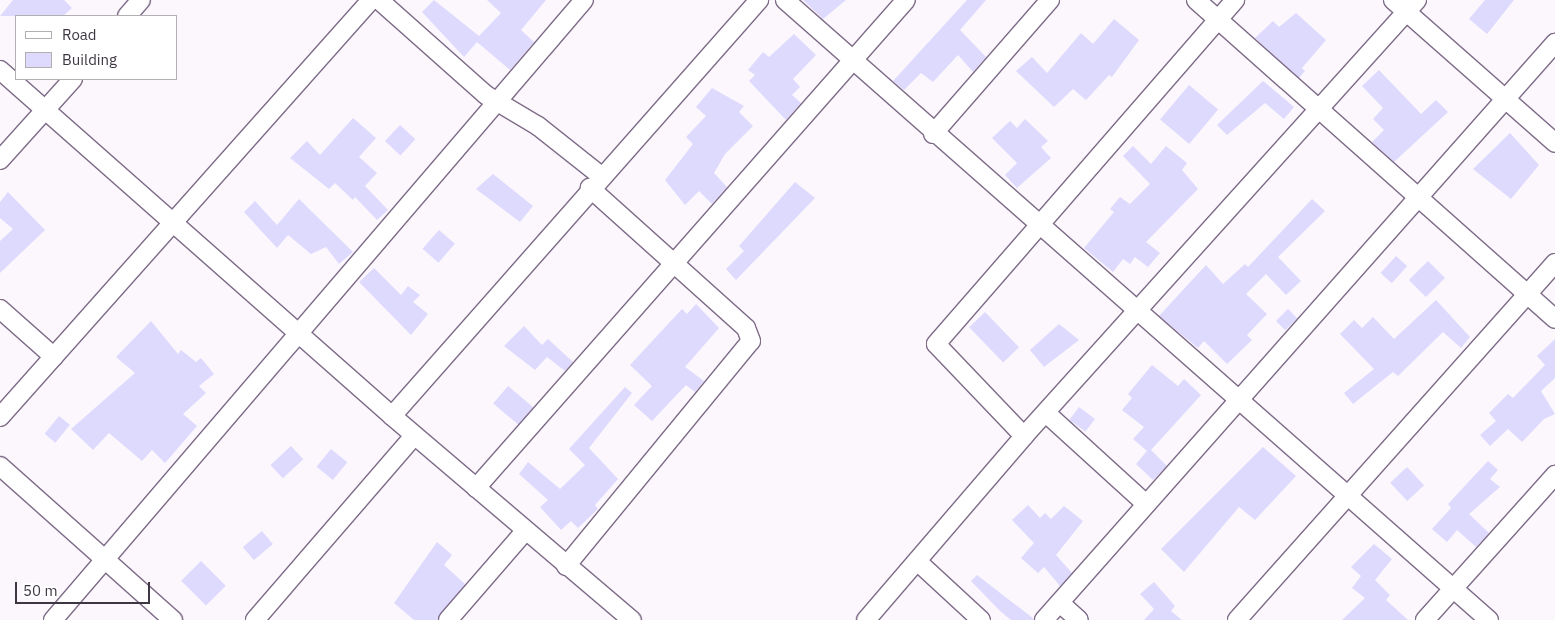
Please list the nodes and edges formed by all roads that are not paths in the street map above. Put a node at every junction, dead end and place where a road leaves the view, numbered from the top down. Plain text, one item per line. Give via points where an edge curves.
1 (142, 0) edge
2 (371, 0) edge
3 (379, 0) edge
4 (584, 0) edge
5 (759, 0) edge
6 (785, 0) edge
7 (906, 0) edge
8 (1050, 0) edge
9 (1196, 0) edge
10 (1234, 0) edge
11 (1393, 0) edge
12 (1412, 6) edge
13 (128, 15) edge
14 (1218, 19) junction
15 (1555, 43) edge
16 (852, 61) junction
17 (0, 70) edge
18 (72, 80) edge
19 (1506, 98) junction
20 (494, 101) junction
21 (46, 110) junction
22 (1318, 110) junction
23 (933, 134) junction
24 (1555, 143) edge
25 (0, 160) edge
26 (596, 182) junction
27 (1419, 197) junction
28 (170, 222) junction
29 (1042, 227) junction
30 (674, 261) junction
31 (1555, 263) edge
32 (1527, 294) junction
33 (0, 309) edge
34 (1138, 309) junction
35 (1555, 319) edge
36 (298, 334) junction
37 (54, 357) junction
38 (1238, 400) junction
39 (1046, 413) junction
40 (392, 416) junction
41 (0, 417) edge
42 (414, 436) junction
43 (1024, 436) junction
44 (0, 466) edge
45 (1555, 475) edge
46 (476, 488) junction
47 (1347, 496) junction
48 (1146, 504) junction
49 (525, 531) junction
50 (106, 559) junction
51 (917, 561) junction
52 (566, 566) junction
53 (1452, 588) junction
54 (1060, 603) junction
55 (53, 620) edge
56 (173, 620) edge
57 (255, 620) edge
58 (448, 620) edge
59 (632, 620) edge
60 (866, 620) edge
61 (981, 620) edge
62 (1044, 620) edge
63 (1079, 620) edge
64 (1237, 620) edge
65 (1425, 620) edge
66 (1489, 620) edge

1 - 13 street
2 - 28 street
3 - 20 street
4 - 20 street
5 - 26 street
6 - 16 street
7 - 16 street
8 - 23 street
9 - 14 street
10 - 14 street
11 - 12 street
12 - 19 street
12 - 22 street
14 - 22 street
14 - 29 street
15 - 19 street
16 - 23 street
16 - 30 street
17 - 21 street
18 - 21 street
19 - 24 street
19 - 27 street
20 - 26 street via 538,126
20 - 36 street
21 - 25 street
21 - 28 street
22 - 27 street
22 - 34 street
23 - 29 street
26 - 30 street
26 - 40 street
27 - 32 street
27 - 38 street
28 - 36 street
28 - 37 street
29 - 34 street
29 - 43 street via 935,346
30 - 46 street
30 - 52 street via 746,328 751,341
31 - 32 street
32 - 35 street
32 - 47 street
33 - 37 street
34 - 38 street
34 - 39 street
36 - 40 street
36 - 50 street
37 - 41 street
38 - 47 street
38 - 48 street
39 - 43 street
39 - 48 street
40 - 42 street
42 - 46 street
42 - 57 street
43 - 51 street
44 - 50 street
45 - 53 street
46 - 49 street
47 - 53 street
47 - 64 street
48 - 54 street
49 - 52 street
49 - 58 street
50 - 55 street
50 - 56 street
51 - 60 street
51 - 61 street
52 - 59 street
53 - 65 street
53 - 66 street
54 - 62 street
54 - 63 street

